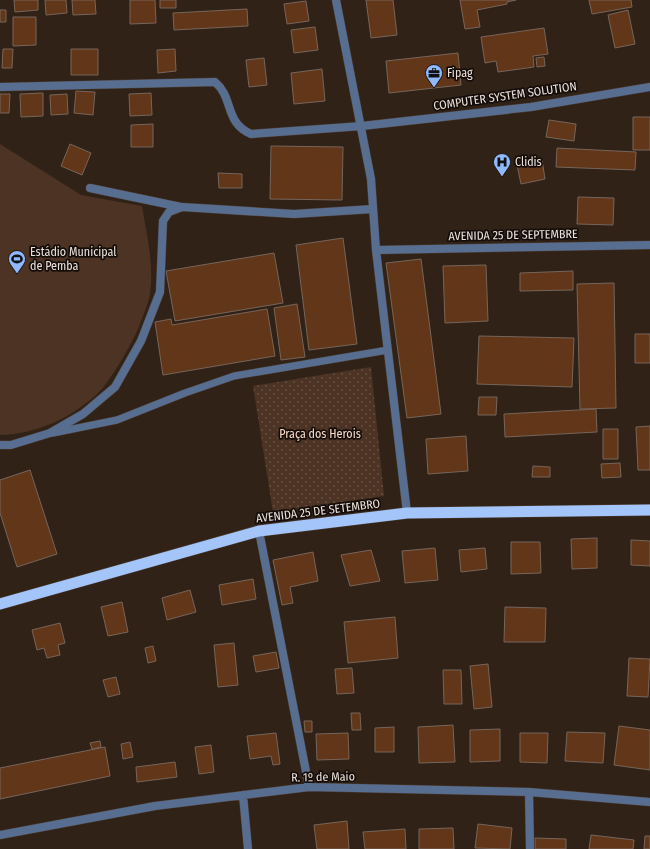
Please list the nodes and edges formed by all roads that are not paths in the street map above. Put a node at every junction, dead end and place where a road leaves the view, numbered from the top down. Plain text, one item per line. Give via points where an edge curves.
1 (336, 0) edge
2 (0, 87) edge
3 (650, 87) edge
4 (362, 126) junction
5 (90, 188) dead end
6 (182, 207) junction
7 (373, 209) junction
8 (650, 245) edge
9 (376, 250) junction
10 (388, 350) junction
11 (50, 433) junction
12 (0, 445) edge
13 (650, 510) edge
14 (407, 513) junction
15 (259, 531) junction
16 (0, 604) edge
17 (308, 788) junction
18 (529, 792) junction
19 (243, 796) junction
20 (650, 802) edge
21 (0, 835) edge
22 (248, 849) edge
23 (530, 849) edge

1 - 4 street
2 - 4 street, COMPUTER SYSTEM SOLUTION via 215,82 220,86 240,129 251,134
3 - 4 street, COMPUTER SYSTEM SOLUTION via 531,107
4 - 7 street
5 - 6 street
6 - 7 street via 294,214
6 - 11 street via 169,212 163,221 160,292 141,341 115,388 84,414
7 - 9 street
8 - 9 street, AVENIDA 25 DE SEPTEMBRE
9 - 10 street
10 - 11 lane via 234,376 117,420
10 - 14 street
11 - 12 street via 11,445
13 - 14 highway, AVENIDA 25 DE SETEMBRO
14 - 15 highway, AVENIDA 25 DE SETEMBRO
15 - 16 highway, AVENIDA 25 DE SETEMBRO
15 - 17 street
17 - 18 street, R. 1º de Maio
17 - 19 street, R. 1º de Maio
18 - 20 street, R. 1º de Maio
18 - 23 street
19 - 21 street, R. 1º de Maio via 155,806
19 - 22 street

